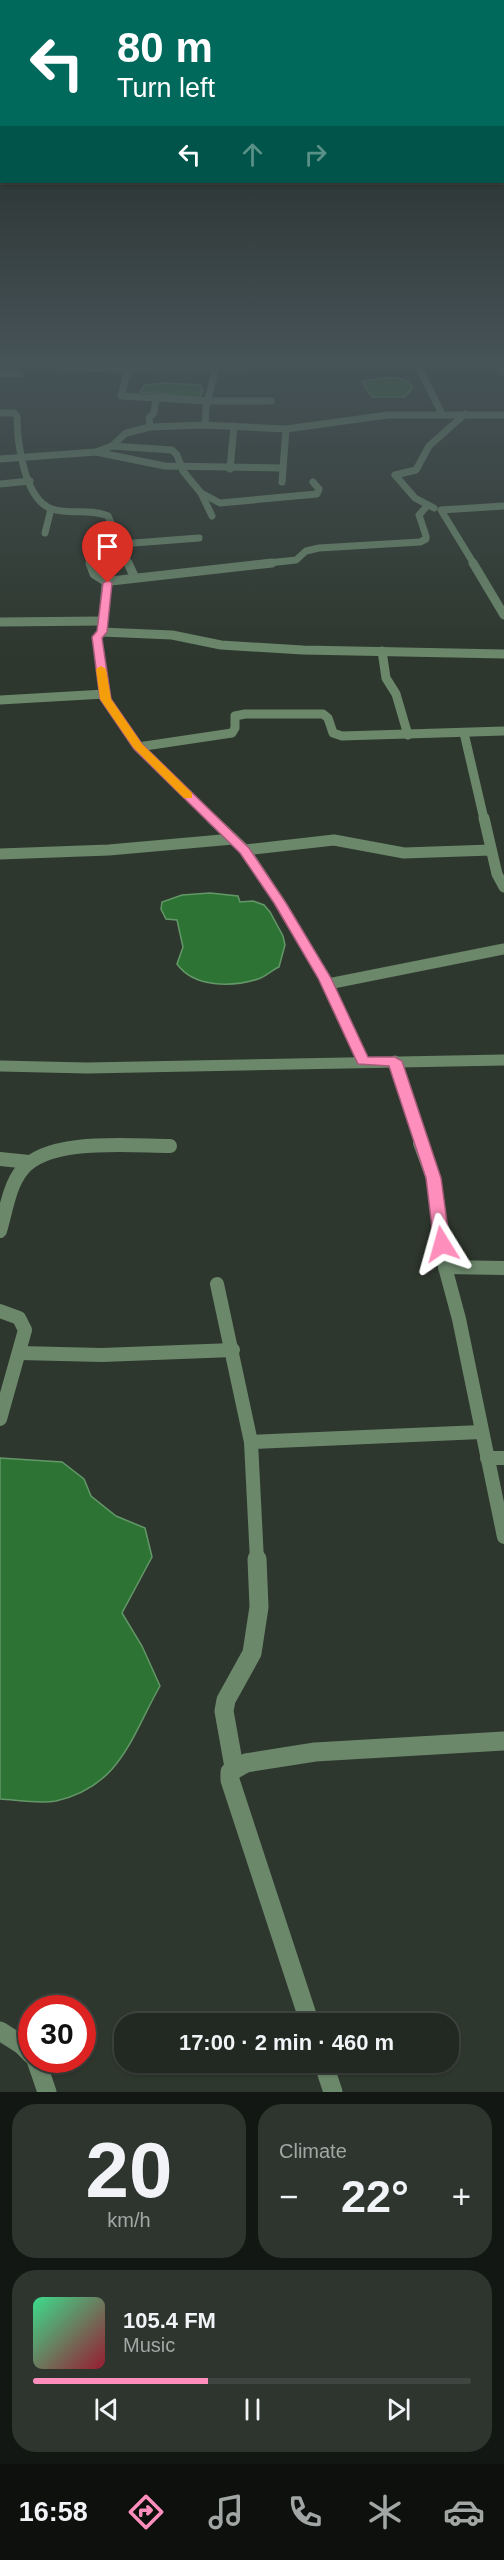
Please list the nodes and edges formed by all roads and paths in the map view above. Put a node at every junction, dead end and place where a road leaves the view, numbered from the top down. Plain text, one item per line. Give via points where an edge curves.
1 (22, 462) edge
2 (138, 462) edge
3 (179, 462) edge
4 (231, 462) edge
5 (283, 462) edge
6 (419, 462) edge
7 (181, 467) junction
8 (283, 468) junction
9 (230, 469) junction
10 (30, 481) junction
11 (282, 482) dead end
12 (314, 482) dead end
13 (0, 484) edge
14 (201, 493) junction
15 (427, 506) junction
16 (504, 506) edge
17 (51, 509) junction
18 (441, 510) junction
19 (212, 516) dead end
20 (45, 534) dead end
21 (199, 538) dead end
22 (122, 548) junction
23 (135, 578) junction
24 (108, 583) junction
25 (504, 615) edge
26 (103, 621) junction
27 (0, 622) edge
28 (102, 632) junction
29 (382, 651) junction
30 (504, 654) edge
31 (105, 694) junction
32 (0, 700) edge
33 (504, 731) edge
34 (464, 733) junction
35 (408, 735) junction
36 (138, 747) junction
37 (233, 839) junction
38 (245, 850) junction
39 (491, 850) junction
40 (0, 854) edge
41 (504, 887) edge
42 (504, 949) edge
43 (328, 984) junction
44 (504, 1060) edge
45 (363, 1061) junction
46 (395, 1061) junction
47 (0, 1066) edge
48 (170, 1146) dead end
49 (0, 1159) edge
50 (29, 1162) junction
51 (0, 1231) edge
52 (445, 1267) junction
53 (504, 1268) edge
54 (217, 1284) dead end
55 (0, 1311) edge
56 (233, 1350) junction
57 (19, 1353) junction
58 (0, 1419) edge
59 (481, 1432) junction
60 (251, 1442) junction
61 (488, 1458) junction
62 (504, 1458) edge
63 (504, 1537) edge
64 (504, 1741) edge
65 (234, 1767) junction
66 (306, 2013) edge
67 (0, 2031) edge
68 (18, 2042) edge
69 (40, 2073) edge
70 (327, 2073) edge
71 (47, 2092) edge
72 (333, 2092) edge

1 - 10 street
2 - 7 street
3 - 7 street
4 - 9 street
5 - 8 street
6 - 15 street via 416,470 395,475 407,491
7 - 9 street
7 - 14 street
8 - 9 street
8 - 11 street
10 - 13 street
10 - 17 street via 41,503
12 - 14 street via 319,489 317,494 273,500 220,503
14 - 19 street
15 - 18 street
15 - 23 street via 419,515 426,536 420,542 319,548 306,551 296,560
16 - 18 street
17 - 20 street
17 - 22 street via 104,513
18 - 25 street
21 - 22 street
22 - 23 street
22 - 24 street via 88,557 94,574
23 - 24 street
24 - 26 street
26 - 27 street
26 - 28 street
28 - 29 street via 172,635 247,647
28 - 31 street via 97,637
29 - 30 street
29 - 35 street via 386,678 396,694
31 - 32 street
31 - 36 street
33 - 34 street
34 - 35 street
34 - 39 street
35 - 36 street via 336,735 323,714 245,714 235,716 231,733
36 - 37 street
37 - 38 street
37 - 40 street via 109,850
38 - 39 street via 334,840 404,853
38 - 43 street
39 - 41 street
42 - 43 street
43 - 45 street
44 - 46 street
45 - 46 street
45 - 47 street via 87,1068
46 - 52 street via 433,1178
48 - 50 street via 70,1148
49 - 50 street
50 - 51 street via 18,1175
52 - 53 street
52 - 59 street
54 - 56 street
55 - 57 street via 16,1315 24,1324
56 - 57 street
56 - 60 street
57 - 58 street
59 - 60 street
59 - 61 street
60 - 65 street via 258,1623 252,1653 226,1700 224,1720
61 - 62 street
61 - 63 street
64 - 65 street via 326,1750
65 - 66 street via 230,1780
67 - 68 street
69 - 71 street
70 - 72 street

